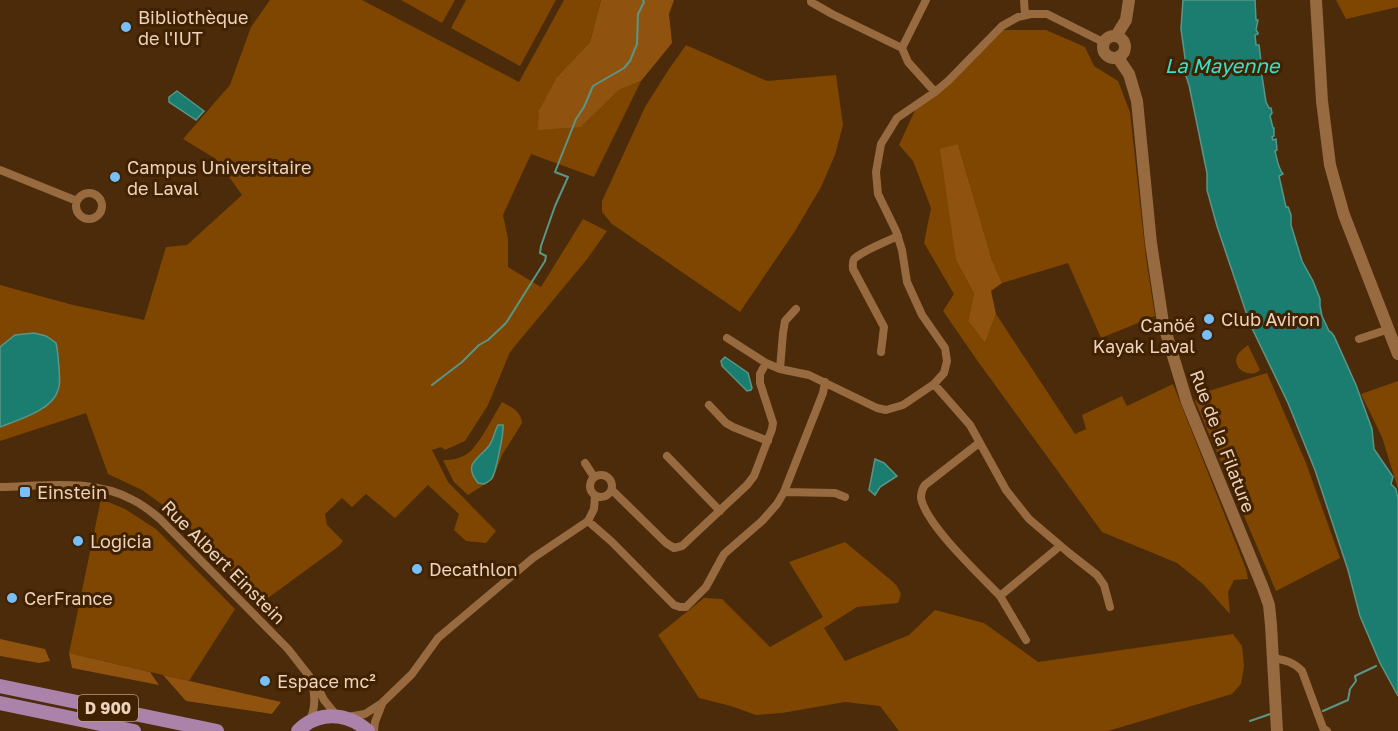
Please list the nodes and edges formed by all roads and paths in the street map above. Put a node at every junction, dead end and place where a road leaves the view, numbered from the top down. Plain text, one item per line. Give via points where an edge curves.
1 (811, 0) edge
2 (926, 0) edge
3 (1024, 0) edge
4 (1129, 0) edge
5 (1316, 0) edge
6 (1025, 15) junction
7 (1116, 36) junction
8 (1103, 42) junction
9 (902, 48) junction
10 (1118, 58) junction
11 (935, 92) junction
12 (0, 170) edge
13 (77, 201) dead end
14 (897, 236) junction
15 (796, 309) dead end
16 (1389, 329) junction
17 (727, 338) dead end
18 (1359, 339) dead end
19 (881, 352) dead end
20 (1398, 354) edge
21 (766, 363) junction
22 (780, 369) junction
23 (825, 382) junction
24 (934, 384) junction
25 (709, 405) dead end
26 (768, 441) junction
27 (979, 443) junction
28 (667, 456) dead end
29 (585, 463) dead end
30 (594, 477) junction
31 (0, 488) edge
32 (612, 490) junction
33 (784, 492) junction
34 (595, 496) junction
35 (845, 498) dead end
36 (720, 511) junction
37 (588, 521) junction
38 (1060, 546) junction
39 (1000, 596) junction
40 (1110, 607) dead end
41 (1026, 640) dead end
42 (1273, 658) junction
43 (306, 671) junction
44 (0, 686) edge
45 (0, 703) edge
46 (382, 703) junction
47 (341, 717) junction
48 (303, 727) edge
49 (1325, 730) edge
50 (134, 731) edge
51 (217, 731) edge
52 (368, 731) edge
53 (374, 731) edge
54 (1277, 731) edge

1 - 9 street
2 - 9 street
3 - 6 street
4 - 7 street via 1126,20
5 - 16 street via 1330,165 1344,215
6 - 8 street via 1047,14
6 - 11 street via 1002,26
7 - 8 street
7 - 10 street via 1125,48
8 - 10 street via 1107,56
9 - 11 street via 908,62
10 - 42 street, Rue de la Filature via 1129,74 1137,101 1163,323 1187,402 1269,605
11 - 14 street via 897,118 881,144 876,172 878,194
12 - 13 street
14 - 19 street via 854,259 853,264 884,327
14 - 24 street via 907,282 922,315 945,348 944,373
15 - 22 street via 785,321
16 - 18 street
16 - 20 street
17 - 21 street
21 - 22 street
21 - 26 street via 760,383 773,423
22 - 23 street
23 - 24 street via 886,410 903,405
23 - 33 street
24 - 27 street via 970,425
25 - 26 street via 733,428
26 - 36 street via 752,478
27 - 38 street via 1006,490 1029,519
27 - 39 street via 925,485 921,499 943,536
28 - 36 street
29 - 30 street
30 - 32 street via 608,477
30 - 34 street via 590,487
31 - 43 street, Rue Albert Einstein via 90,486 133,500 160,519
32 - 34 street via 606,496
32 - 36 street via 674,548 682,546
33 - 35 street via 835,493
33 - 37 street via 762,521 724,554 706,587 686,607 674,604
34 - 37 street
37 - 46 street via 533,558 438,638 412,674
38 - 39 street
38 - 40 street via 1097,575
39 - 41 street
42 - 49 street via 1286,660 1302,671
42 - 54 street, Rue de la Filature
43 - 47 street, Rue Albert Einstein via 328,706
43 - 48 street, Rue Albert Einstein via 312,682 314,712
44 - 51 main road, D 900
45 - 50 main road, D 900
46 - 47 street via 365,714
46 - 53 street
47 - 48 main road via 327,716
47 - 52 main road

